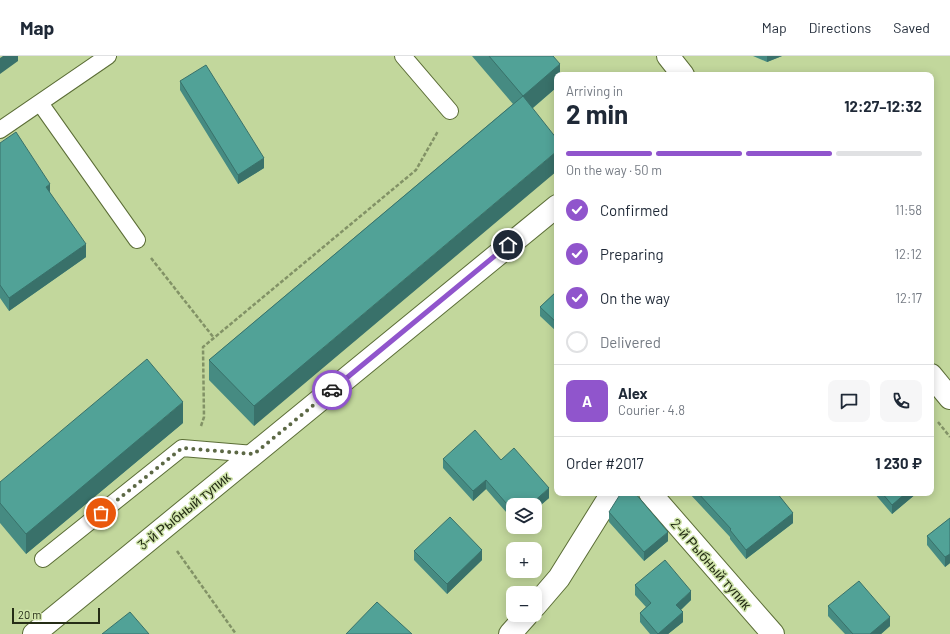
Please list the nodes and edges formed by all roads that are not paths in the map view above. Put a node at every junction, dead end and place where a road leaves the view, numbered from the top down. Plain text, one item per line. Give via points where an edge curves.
1 (108, 56) edge
2 (403, 56) edge
3 (668, 56) edge
4 (681, 72) edge
5 (40, 103) junction
6 (450, 112) road end
7 (0, 130) edge
8 (554, 208) edge
9 (137, 240) road end
10 (934, 379) edge
11 (950, 398) edge
12 (254, 454) junction
13 (610, 496) edge
14 (653, 496) edge
15 (43, 559) dead end
16 (542, 598) edge
17 (521, 622) edge
18 (34, 634) edge
19 (510, 634) edge
20 (773, 634) edge

1 - 5 lane
2 - 6 lane
3 - 4 street
5 - 7 lane
5 - 9 lane
8 - 12 street, 3-й Рыбный тупик
10 - 11 street
12 - 15 lane via 182,448
12 - 18 street, 3-й Рыбный тупик
13 - 16 street via 559,578
14 - 20 street, 2-й Рыбный тупик
17 - 19 street

